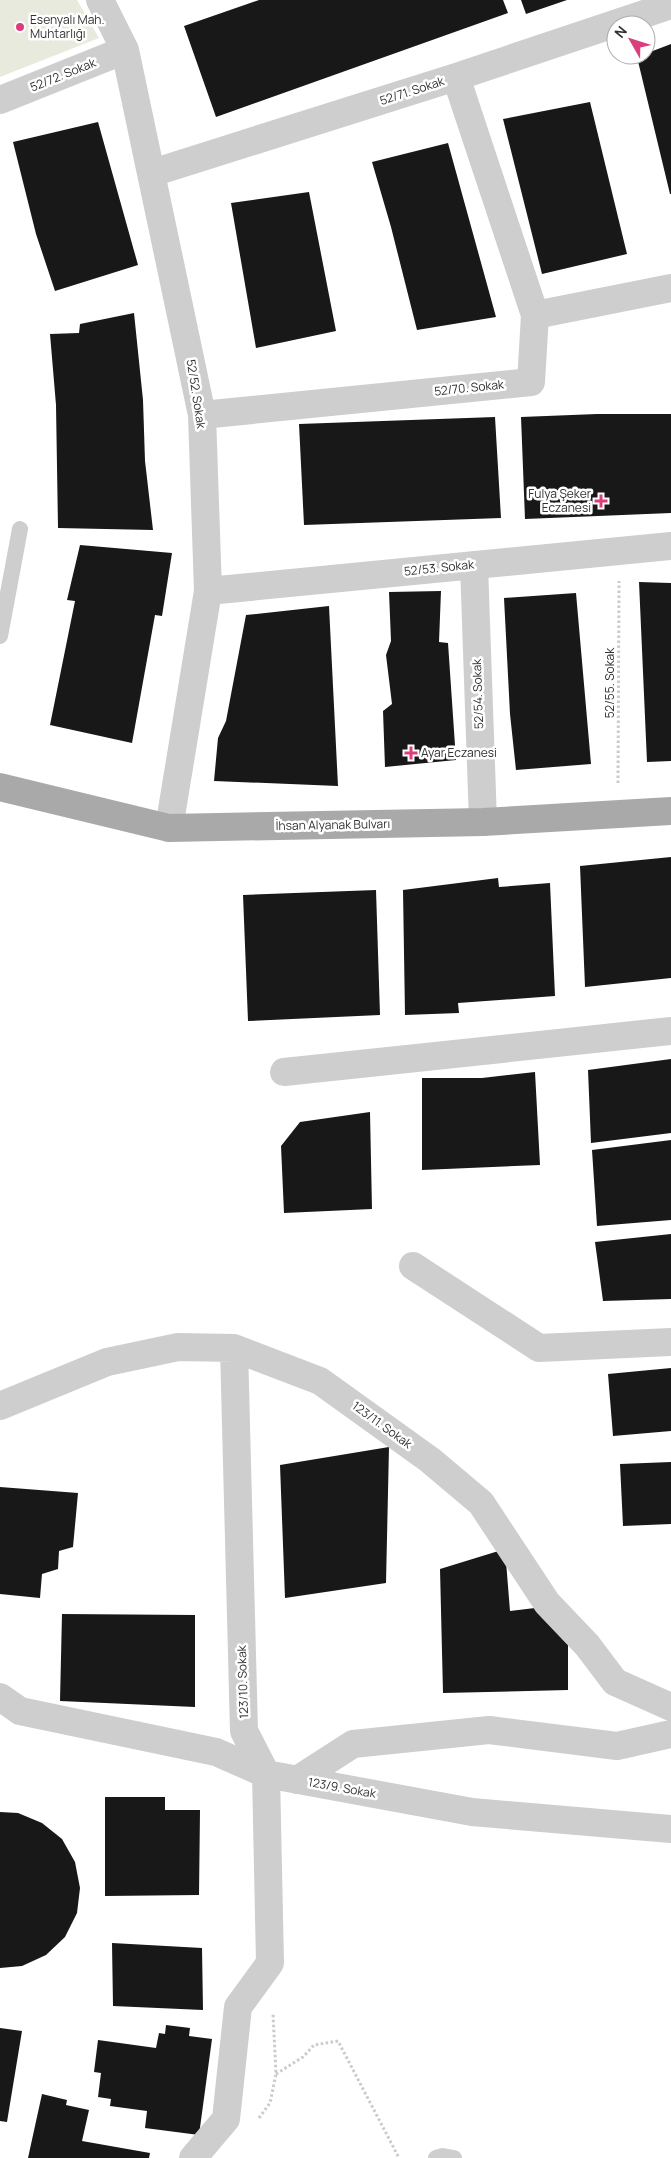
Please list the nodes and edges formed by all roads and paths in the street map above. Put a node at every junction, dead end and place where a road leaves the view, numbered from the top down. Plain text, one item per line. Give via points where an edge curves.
1 (100, 0) edge
2 (671, 5) edge
3 (125, 50) junction
4 (456, 77) junction
5 (0, 100) edge
6 (152, 173) junction
7 (671, 288) edge
8 (535, 315) junction
9 (202, 415) junction
10 (20, 529) dead end
11 (671, 546) edge
12 (619, 551) junction
13 (474, 565) junction
14 (208, 590) junction
15 (0, 636) edge
16 (0, 787) edge
17 (671, 811) edge
18 (618, 815) junction
19 (483, 822) junction
20 (169, 828) junction
21 (671, 1031) edge
22 (284, 1072) dead end
23 (413, 1266) dead end
24 (671, 1342) edge
25 (234, 1348) junction
26 (0, 1406) edge
27 (671, 1707) edge
28 (7, 1711) edge
29 (671, 1734) edge
30 (266, 1774) junction
31 (298, 1780) junction
32 (671, 1829) edge
33 (276, 2074) dead end
34 (193, 2158) edge
35 (399, 2158) edge
36 (436, 2158) edge
37 (454, 2158) edge

1 - 3 street, 52/52. Sokak
2 - 4 street, 52/71. Sokak
3 - 5 street, 52/72. Sokak
3 - 6 street, 52/52. Sokak
4 - 6 street, 52/71. Sokak
4 - 8 street
6 - 9 street, 52/52. Sokak
7 - 8 street
8 - 9 street, 52/70. Sokak via 531,382
9 - 14 street, 52/52. Sokak
10 - 15 lane
11 - 12 street, 52/53. Sokak
12 - 13 street, 52/53. Sokak
12 - 18 path, 52/55. Sokak
13 - 14 street, 52/53. Sokak
13 - 19 street, 52/54. Sokak
14 - 20 street, 52/52. Sokak
16 - 20 main road, İhsan Alyanak Bulvarı
17 - 18 main road, İhsan Alyanak Bulvarı
18 - 19 main road, İhsan Alyanak Bulvarı
19 - 20 main road, İhsan Alyanak Bulvarı
21 - 22 street
23 - 24 street via 539,1348
25 - 26 street, 123/11. Sokak via 178,1347 107,1362
25 - 27 street, 123/11. Sokak via 320,1381 430,1460 481,1503 547,1603 587,1645 615,1682
25 - 30 street, 123/10. Sokak via 244,1731
28 - 30 street, 123/9. Sokak via 216,1752
29 - 31 street via 617,1746 489,1730 353,1744
30 - 31 street, 123/9. Sokak
30 - 34 street, 123/10. Sokak via 270,1963 238,2007 226,2120
31 - 32 street, 123/9. Sokak via 472,1812
33 - 35 path via 303,2057 314,2045 338,2042
36 - 37 lane

